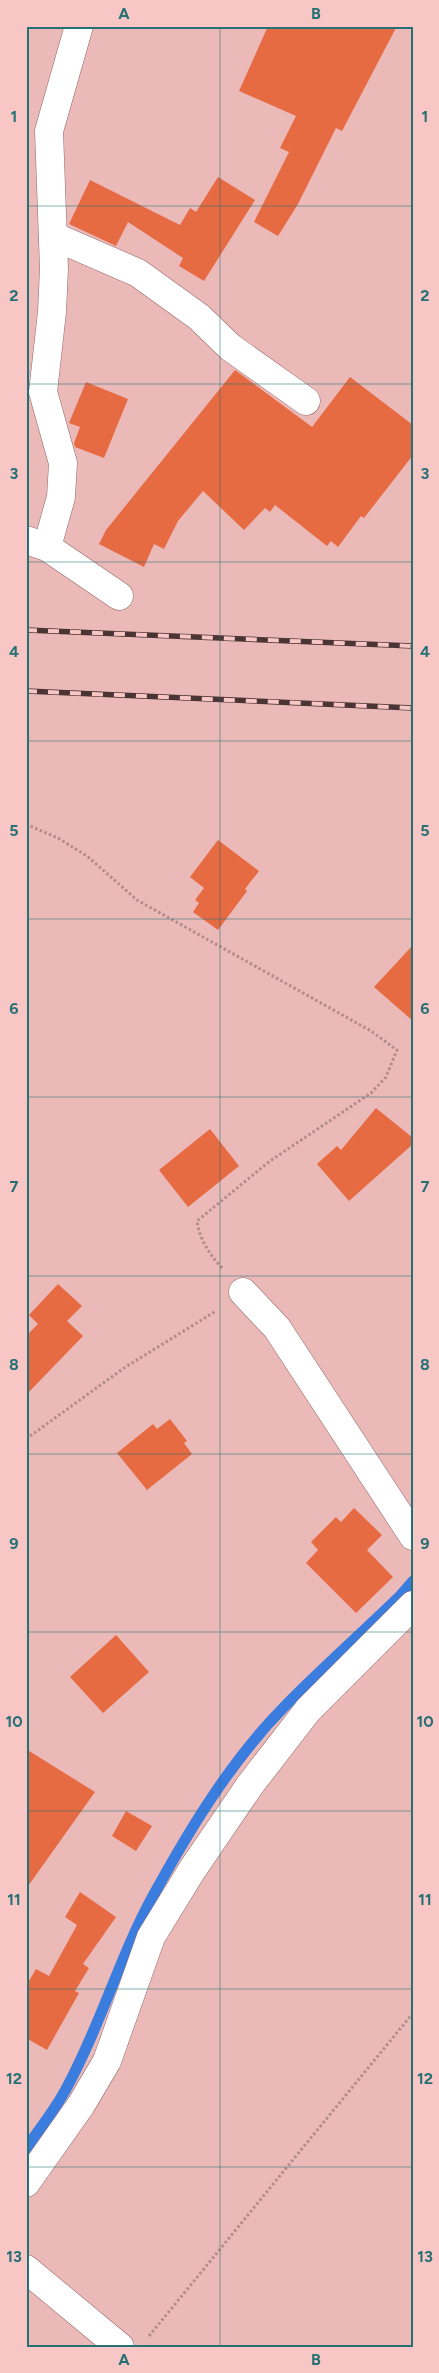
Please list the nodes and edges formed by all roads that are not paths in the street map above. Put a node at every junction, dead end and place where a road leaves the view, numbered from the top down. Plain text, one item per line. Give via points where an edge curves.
1 (79, 26) edge
2 (53, 236) junction
3 (306, 401) dead end
4 (36, 543) edge
5 (118, 596) dead end
6 (243, 1292) road end
7 (413, 1536) edge
8 (413, 1605) edge
9 (26, 2183) edge
10 (26, 2269) edge
11 (120, 2347) edge

1 - 2 street via 49,131
2 - 3 street via 138,273 199,317 230,347
2 - 4 street via 52,312 43,392 63,463 61,497
4 - 5 street
6 - 7 street via 277,1328
8 - 9 street via 308,1710 250,1785 192,1870 151,1937 107,2061 81,2105
10 - 11 street

